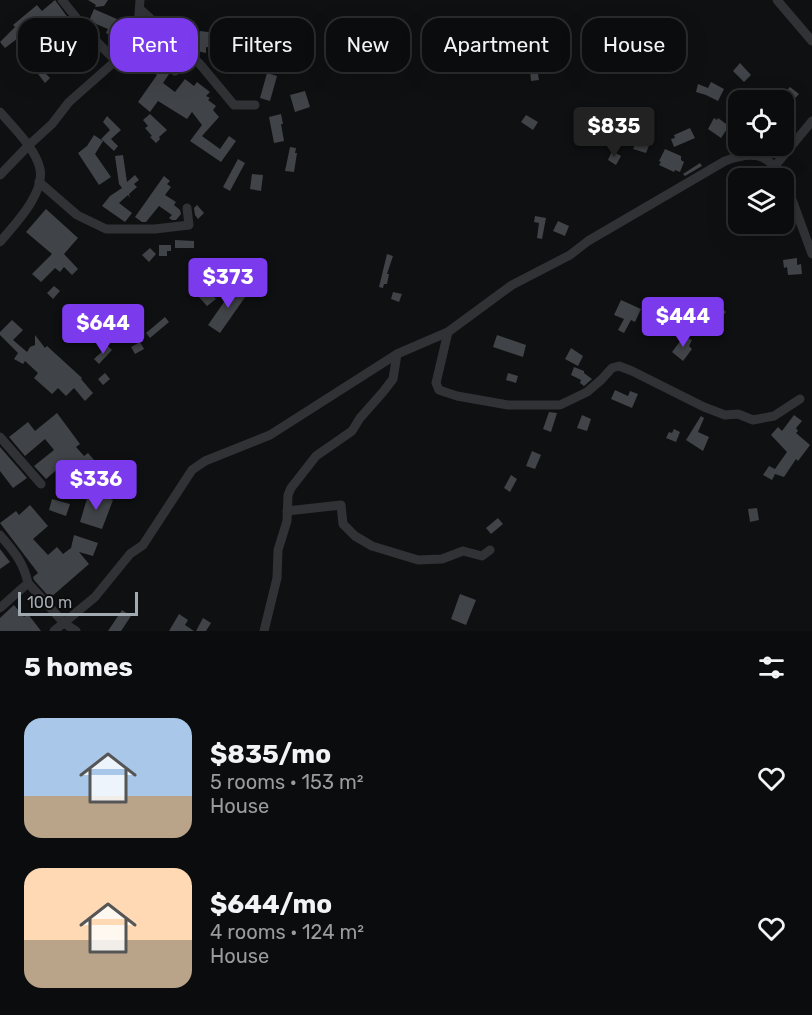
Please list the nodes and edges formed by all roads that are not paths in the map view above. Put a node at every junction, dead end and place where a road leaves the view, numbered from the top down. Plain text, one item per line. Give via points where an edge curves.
1 (62, 0) edge
2 (777, 0) edge
3 (140, 5) edge
4 (153, 18) edge
5 (812, 41) edge
6 (110, 55) edge
7 (198, 64) edge
8 (110, 65) edge
9 (255, 105) dead end
10 (0, 112) edge
11 (812, 121) edge
12 (29, 145) junction
13 (775, 166) joint
14 (0, 176) edge
15 (39, 182) junction
16 (794, 205) edge
17 (187, 208) dead end
18 (0, 242) edge
19 (812, 254) edge
20 (448, 332) junction
21 (397, 354) junction
22 (800, 399) dead end
23 (0, 437) edge
24 (41, 484) dead end
25 (287, 511) junction
26 (0, 535) edge
27 (490, 550) dead end
28 (28, 583) junction
29 (0, 608) edge
30 (64, 623) junction
31 (54, 631) edge
32 (76, 631) edge
33 (264, 631) edge

1 - 6 street
2 - 5 street
3 - 4 street
7 - 9 street via 234,105
8 - 12 street
10 - 12 street
11 - 13 street
12 - 14 street
12 - 15 street via 40,170
13 - 20 street via 765,158 751,155 725,161 570,255 512,285
15 - 17 street via 77,215 106,229 189,225
15 - 18 street via 24,213
16 - 19 street
20 - 21 street
20 - 22 street via 436,383 439,390 494,403 560,405 586,392 619,366 704,407 753,420 774,416
21 - 25 street via 393,379 352,431 316,456 291,488
21 - 30 street via 270,435 192,470 143,545 130,554 95,597
23 - 24 street
25 - 27 street via 341,505 343,524 355,536 379,549 418,560 442,559 463,551 482,556
25 - 33 street
26 - 28 street via 18,557
28 - 29 street
28 - 30 street
30 - 31 street
30 - 32 street

